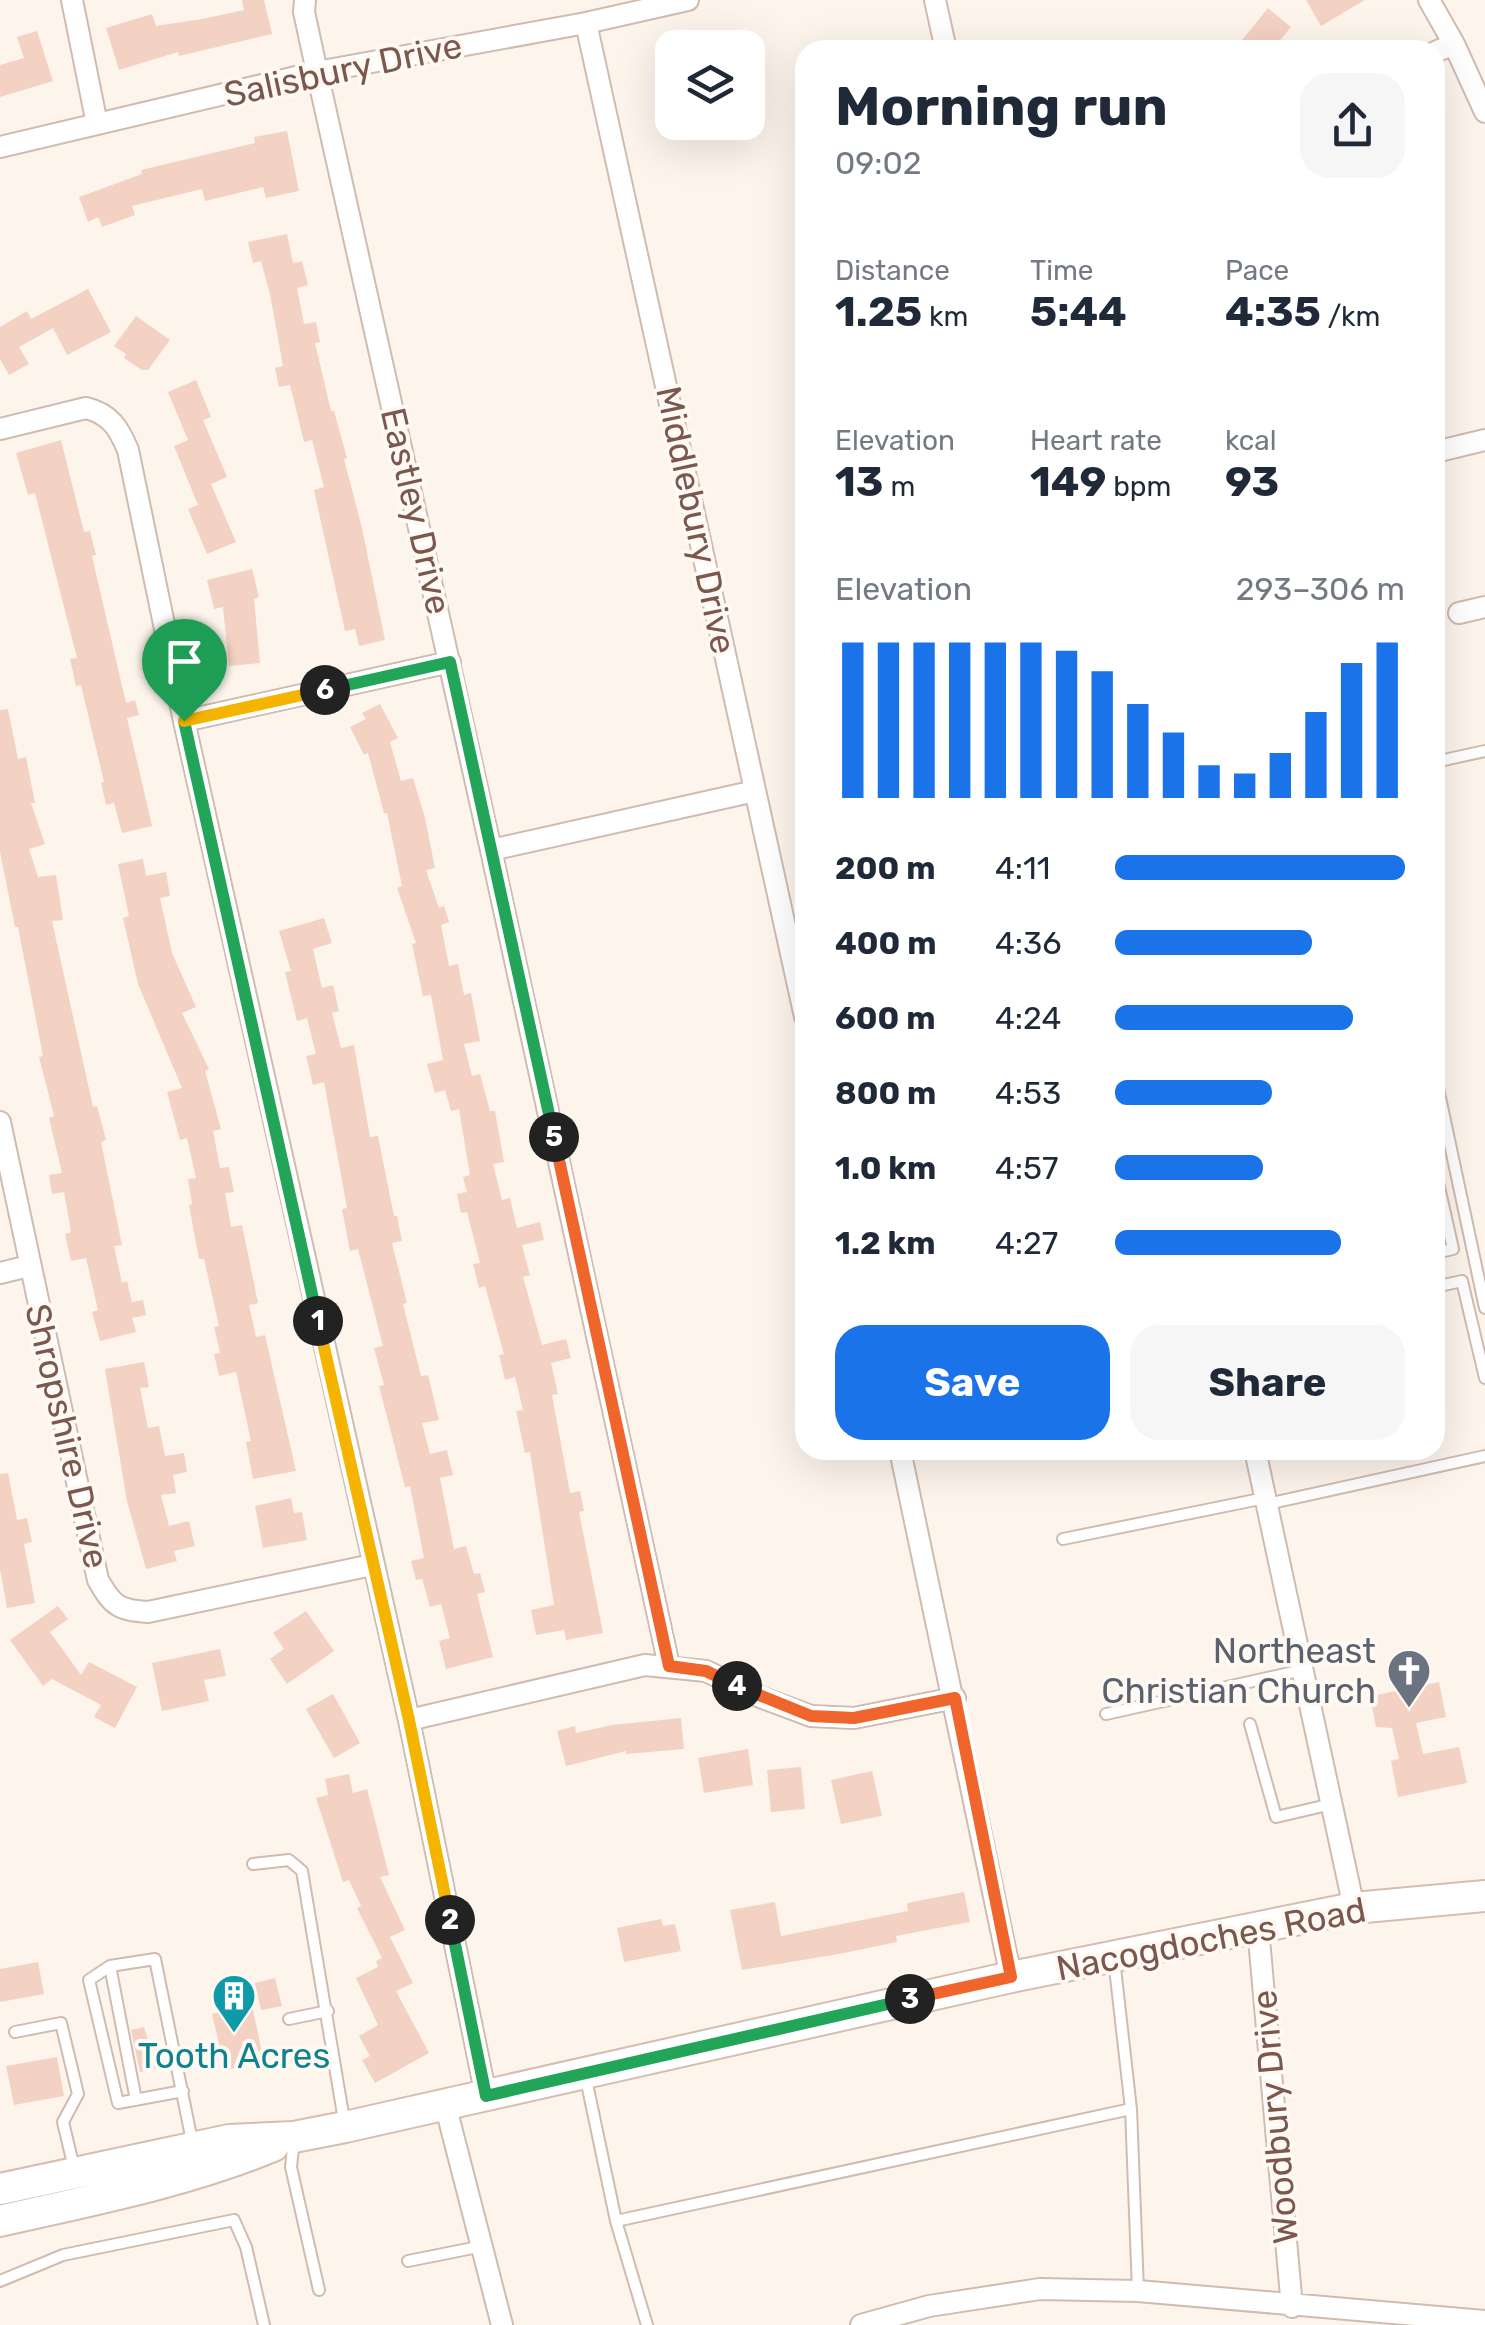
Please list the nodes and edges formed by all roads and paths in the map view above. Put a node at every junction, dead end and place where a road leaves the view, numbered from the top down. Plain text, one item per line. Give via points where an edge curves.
1 (72, 0) edge
2 (305, 0) edge
3 (688, 0) edge
4 (935, 0) edge
5 (1430, 0) edge
6 (586, 23) junction
7 (944, 40) edge
8 (1442, 40) edge
9 (1445, 48) edge
10 (317, 72) junction
11 (1485, 112) edge
12 (97, 124) junction
13 (0, 147) edge
14 (0, 429) edge
15 (1485, 440) edge
16 (1445, 450) edge
17 (1485, 608) edge
18 (1459, 613) dead end
19 (450, 662) junction
20 (184, 721) junction
21 (1485, 751) edge
22 (1445, 760) edge
23 (755, 791) junction
24 (492, 850) junction
25 (795, 972) edge
26 (1445, 1121) edge
27 (0, 1122) edge
28 (1445, 1214) edge
29 (1445, 1251) edge
30 (29, 1266) junction
31 (0, 1273) edge
32 (1445, 1285) edge
33 (1485, 1308) edge
34 (1485, 1378) edge
35 (1485, 1456) edge
36 (902, 1460) edge
37 (1257, 1460) edge
38 (1266, 1501) junction
39 (1063, 1540) dead end
40 (372, 1565) junction
41 (669, 1666) junction
42 (1304, 1670) junction
43 (955, 1698) junction
44 (1106, 1714) dead end
45 (409, 1720) junction
46 (1250, 1724) dead end
47 (1333, 1803) junction
48 (254, 1864) dead end
49 (1485, 1896) edge
50 (1354, 1908) junction
51 (1258, 1928) junction
52 (1114, 1958) junction
53 (110, 1966) junction
54 (1011, 1977) junction
55 (328, 2011) junction
56 (290, 2019) dead end
57 (15, 2032) dead end
58 (584, 2074) junction
59 (183, 2091) junction
60 (486, 2096) junction
61 (136, 2100) junction
62 (445, 2104) junction
63 (1131, 2110) junction
64 (345, 2127) junction
65 (294, 2137) junction
66 (194, 2148) junction
67 (75, 2173) junction
68 (0, 2190) edge
69 (616, 2221) junction
70 (0, 2222) edge
71 (482, 2246) junction
72 (408, 2261) dead end
73 (0, 2281) edge
74 (319, 2290) dead end
75 (1138, 2292) junction
76 (1292, 2306) junction
77 (1485, 2322) edge
78 (264, 2325) edge
79 (502, 2325) edge
80 (647, 2325) edge
81 (860, 2325) edge

1 - 12 street
2 - 10 street, Eastley Drive
3 - 6 street, Salisbury Drive
4 - 7 street
5 - 8 street
6 - 10 street, Salisbury Drive
6 - 23 street, Middlebury Drive
9 - 11 street
10 - 12 street, Salisbury Drive
10 - 19 street, Eastley Drive
12 - 13 street, Salisbury Drive
14 - 20 street via 86,408 117,425 128,450
15 - 16 street
17 - 18 street
19 - 20 street
19 - 24 street, Eastley Drive
20 - 40 street
21 - 22 lane
23 - 24 street
23 - 25 street, Middlebury Drive
24 - 41 street, Eastley Drive
26 - 33 lane
27 - 30 street, Shropshire Drive
28 - 29 lane via 1453,1250
30 - 31 street
30 - 40 street, Shropshire Drive via 98,1580 111,1602 148,1612
32 - 34 lane via 1462,1281
35 - 38 lane
36 - 43 street
37 - 38 street
38 - 39 lane
38 - 42 street
40 - 45 street
41 - 43 street via 706,1671 811,1716 854,1718
41 - 45 street via 645,1665
42 - 44 lane
42 - 47 street
43 - 54 street
45 - 60 street
46 - 47 lane via 1276,1816
47 - 50 street
48 - 55 lane via 289,1860 302,1872
49 - 50 main road, Nacogdoches Road
50 - 51 main road, Nacogdoches Road
51 - 52 main road, Nacogdoches Road
51 - 76 street, Woodbury Drive
52 - 54 main road, Nacogdoches Road
52 - 63 lane
53 - 59 lane via 155,1959
53 - 61 lane
53 - 61 lane via 89,1980 118,2103
54 - 58 main road, Nacogdoches Road
55 - 56 lane
55 - 64 lane
57 - 67 lane via 61,2023 78,2094 63,2122
58 - 60 main road, Nacogdoches Road
58 - 69 lane
59 - 61 lane
59 - 66 lane
60 - 62 main road, Nacogdoches Road
62 - 64 main road, Nacogdoches Road
62 - 71 street
63 - 69 lane
63 - 75 lane
64 - 65 main road, Nacogdoches Road
65 - 66 main road, Nacogdoches Road
65 - 70 main road, Nacogdoches Road via 229,2164
65 - 74 lane via 291,2167
66 - 67 main road, Nacogdoches Road
67 - 68 main road, Nacogdoches Road
69 - 80 lane
71 - 72 lane
71 - 79 street
73 - 78 lane via 63,2255 234,2220
75 - 76 street
75 - 81 street via 1040,2289 929,2306
76 - 77 street

